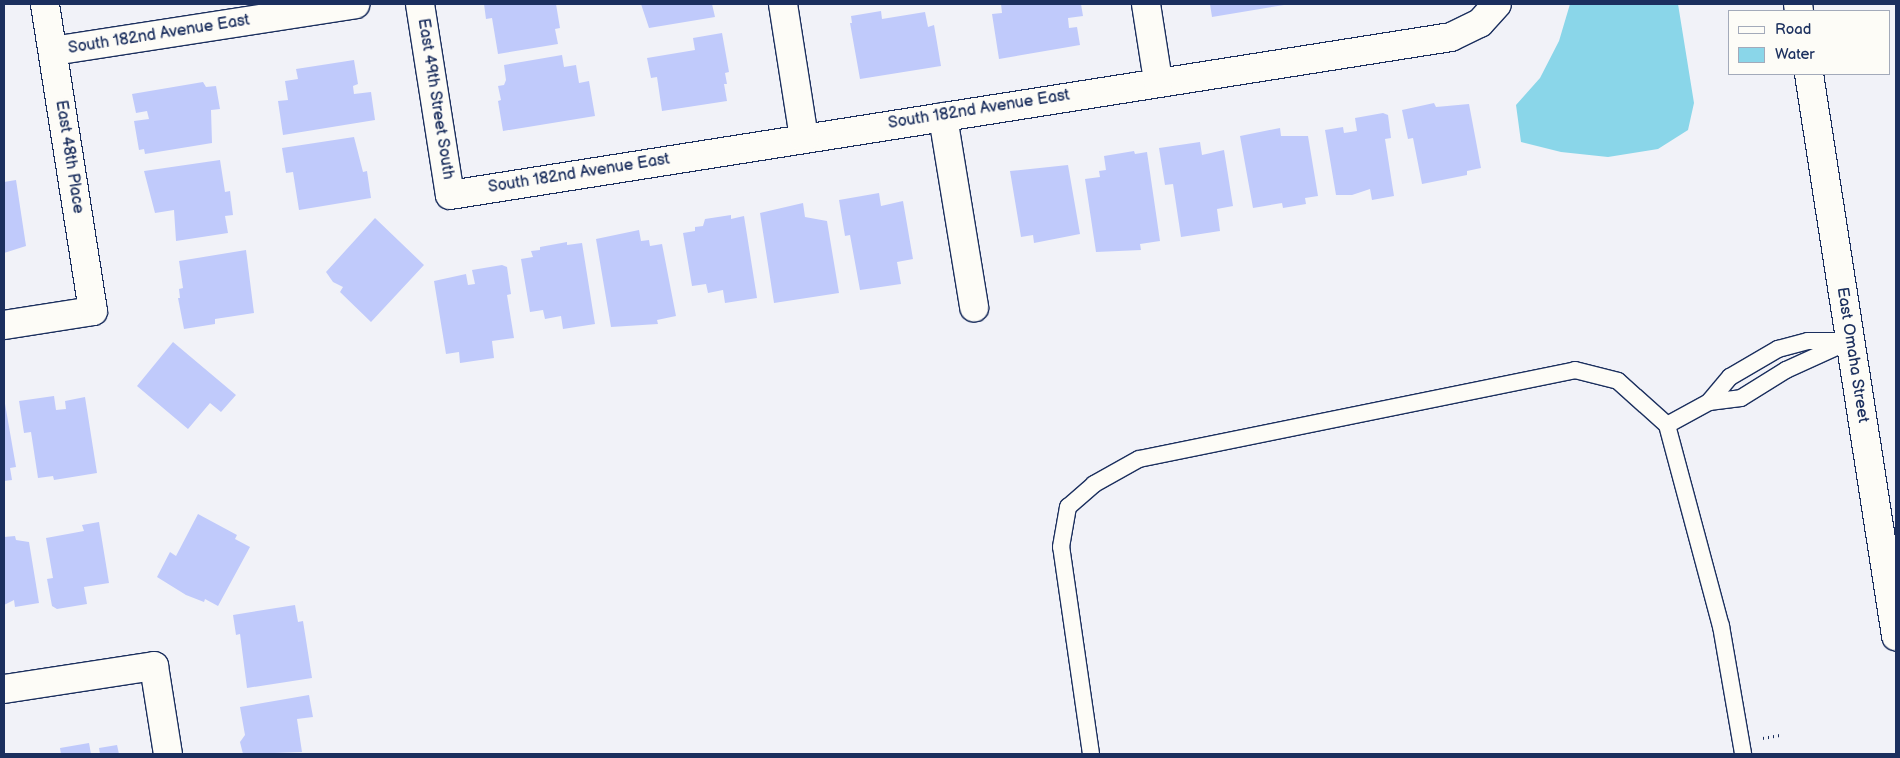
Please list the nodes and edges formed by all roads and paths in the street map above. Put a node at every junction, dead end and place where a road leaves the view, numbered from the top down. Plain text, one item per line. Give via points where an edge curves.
1 (45, 4) edge
2 (355, 4) edge
3 (420, 4) edge
4 (783, 4) edge
5 (1146, 4) edge
6 (1497, 4) edge
7 (53, 51) junction
8 (1809, 75) edge
9 (1158, 81) junction
10 (943, 117) junction
11 (804, 138) junction
12 (450, 195) joint
13 (974, 307) dead end
14 (4, 325) edge
15 (1850, 341) junction
16 (1709, 402) junction
17 (1667, 425) junction
18 (1896, 636) edge
19 (4, 689) edge
20 (168, 754) edge
21 (1091, 754) edge
22 (1743, 754) edge

1 - 7 street, East 48th Place
2 - 7 street, South 182nd Avenue East
3 - 12 street, East 49th Street South
4 - 11 street
5 - 9 street
6 - 9 street, South 182nd Avenue East via 1480,23 1451,37
7 - 14 street, East 48th Place via 93,310
8 - 15 street, East Omaha Street
9 - 10 street, South 182nd Avenue East
10 - 11 street, South 182nd Avenue East
10 - 13 street
11 - 12 street, South 182nd Avenue East
15 - 16 lane via 1786,370 1741,398
15 - 16 lane via 1808,341 1778,349 1730,377
15 - 18 street, East Omaha Street
16 - 17 lane
17 - 21 lane via 1618,381 1575,370 1139,459 1094,484 1068,508 1061,547
17 - 22 lane via 1721,626
19 - 20 street via 154,666

